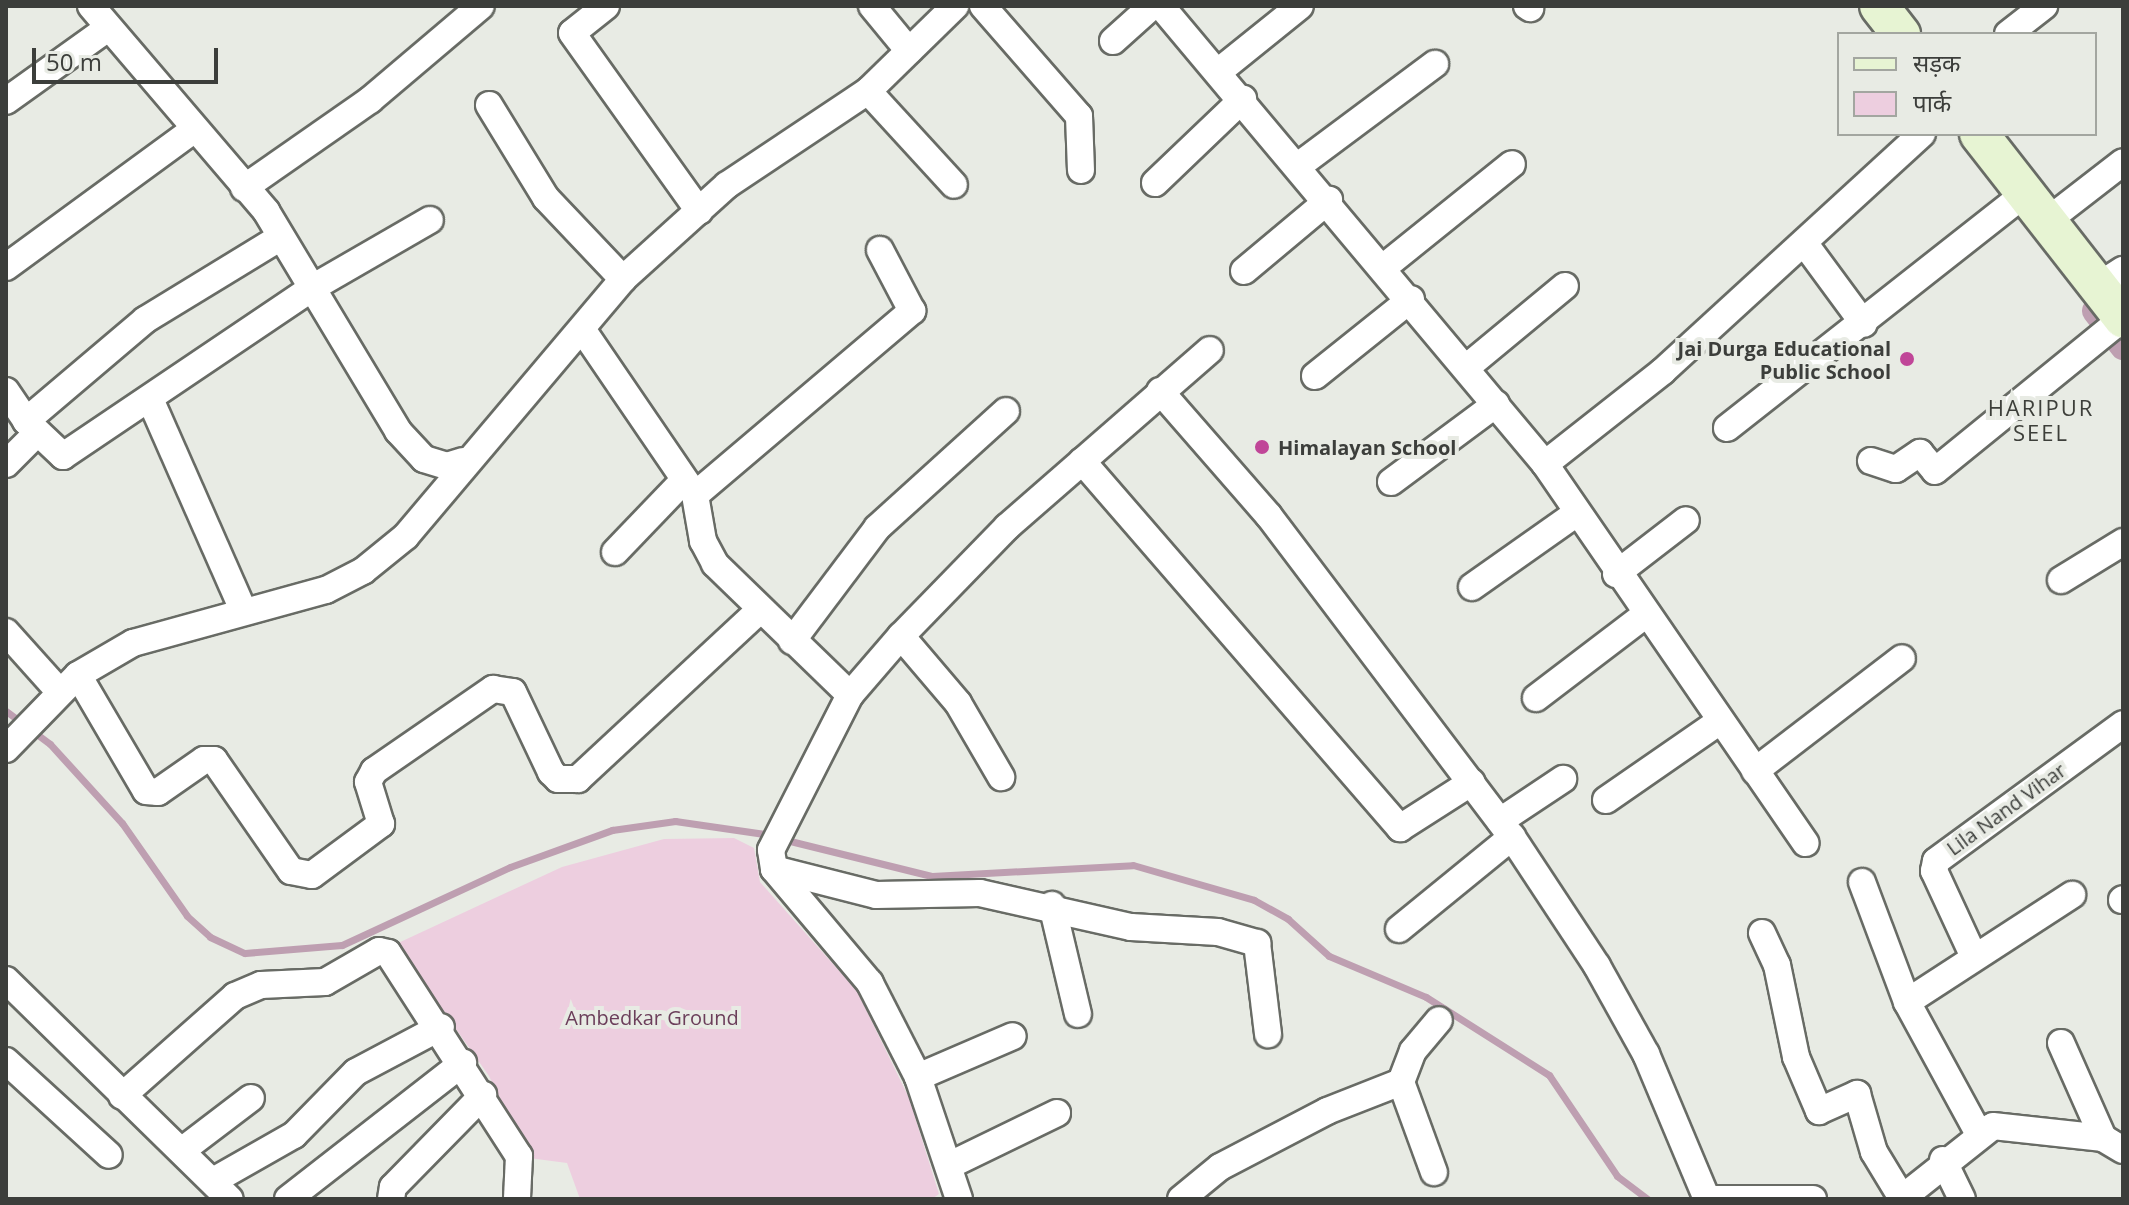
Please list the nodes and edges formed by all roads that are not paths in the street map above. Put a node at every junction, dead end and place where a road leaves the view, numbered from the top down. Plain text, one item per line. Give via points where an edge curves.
1 (481, 6) edge
2 (606, 6) edge
3 (872, 6) edge
4 (955, 6) edge
5 (983, 6) edge
6 (1152, 6) edge
7 (1161, 6) edge
8 (1300, 6) edge
9 (1879, 6) edge
10 (2044, 6) edge
11 (97, 12) edge
12 (1899, 32) edge
13 (2011, 32) edge
14 (1113, 41) dead end
15 (909, 51) junction
16 (1435, 64) dead end
17 (1218, 72) junction
18 (868, 91) junction
19 (1243, 99) junction
20 (6, 101) edge
21 (489, 105) dead end
22 (192, 131) junction
23 (1920, 136) edge
24 (1980, 136) edge
25 (2123, 162) edge
26 (1512, 164) dead end
27 (1298, 166) junction
28 (1081, 170) dead end
29 (1155, 183) dead end
30 (954, 185) dead end
31 (244, 188) junction
32 (1329, 200) junction
33 (2024, 206) junction
34 (699, 211) junction
35 (430, 220) dead end
36 (281, 237) junction
37 (1805, 244) junction
38 (880, 250) dead end
39 (6, 267) edge
40 (1384, 267) junction
41 (1244, 271) dead end
42 (2111, 278) edge
43 (623, 279) junction
44 (1565, 286) dead end
45 (312, 288) junction
46 (1411, 299) junction
47 (1864, 324) junction
48 (2117, 324) edge
49 (584, 332) junction
50 (1210, 350) dead end
51 (1467, 367) junction
52 (1315, 376) dead end
53 (6, 391) edge
54 (1160, 391) junction
55 (150, 399) junction
56 (1496, 404) junction
57 (1006, 411) dead end
58 (32, 427) junction
59 (1727, 428) dead end
60 (463, 461) junction
61 (1082, 461) junction
62 (1871, 461) dead end
63 (6, 464) edge
64 (1545, 464) junction
65 (1391, 482) dead end
66 (689, 488) junction
67 (1577, 513) junction
68 (1686, 520) dead end
69 (2123, 542) edge
70 (615, 552) dead end
71 (1616, 574) junction
72 (2061, 580) dead end
73 (1472, 587) dead end
74 (243, 610) junction
75 (760, 610) junction
76 (1645, 615) junction
77 (6, 632) edge
78 (901, 636) junction
79 (792, 641) junction
80 (1902, 658) dead end
81 (63, 688) junction
82 (850, 695) junction
83 (1536, 698) dead end
84 (1720, 721) junction
85 (2123, 724) edge
86 (8, 748) edge
87 (1755, 771) junction
88 (1001, 777) dead end
89 (1563, 779) dead end
90 (1472, 782) junction
91 (1606, 800) dead end
92 (1506, 829) junction
93 (1805, 843) dead end
94 (774, 848) junction
95 (1862, 882) dead end
96 (2072, 895) dead end
97 (1052, 905) junction
98 (1399, 929) dead end
99 (1762, 933) dead end
100 (1974, 957) junction
101 (6, 980) edge
102 (1907, 1002) junction
103 (1078, 1014) dead end
104 (1439, 1020) dead end
105 (441, 1027) junction
106 (1268, 1034) dead end
107 (1013, 1036) dead end
108 (2061, 1043) dead end
109 (6, 1061) edge
110 (463, 1063) junction
111 (918, 1077) junction
112 (1401, 1082) junction
113 (483, 1095) junction
114 (122, 1096) junction
115 (251, 1098) dead end
116 (1057, 1113) dead end
117 (1978, 1132) junction
118 (2113, 1144) edge
119 (184, 1149) junction
120 (109, 1155) dead end
121 (1943, 1160) junction
122 (950, 1165) junction
123 (1434, 1172) dead end
124 (222, 1190) edge
125 (288, 1199) edge
126 (391, 1199) edge
127 (517, 1199) edge
128 (959, 1199) edge
129 (1181, 1199) edge
130 (1813, 1199) edge
131 (1901, 1199) edge
132 (1962, 1199) edge

1 - 31 street via 370,100
2 - 34 street via 572,33
3 - 15 street
4 - 15 street
5 - 28 street via 1079,116
6 - 14 street
7 - 17 street
8 - 17 street
9 - 12 main road
10 - 13 street
11 - 20 street
11 - 22 street
15 - 18 street
16 - 27 street
17 - 19 street
18 - 30 street
18 - 34 street via 727,185
19 - 27 street
19 - 29 street
21 - 43 street via 546,198
22 - 31 street
22 - 39 street
23 - 37 street
24 - 33 main road
25 - 33 street
26 - 40 street
27 - 32 street
31 - 36 street
32 - 40 street
32 - 41 street
33 - 42 main road
33 - 47 street
34 - 43 street
35 - 45 street
36 - 45 street
36 - 58 street via 145,320
37 - 47 street
37 - 64 street via 1663,371
38 - 66 street via 912,311
40 - 46 street
42 - 48 main road
43 - 49 street
44 - 51 street
45 - 55 street
45 - 60 street via 398,431 424,459 447,466
46 - 51 street
46 - 52 street
47 - 59 street
48 - 62 street via 1935,471 1920,453 1896,469
49 - 60 street
49 - 66 street
50 - 54 street
51 - 56 street
53 - 58 street
54 - 61 street
54 - 90 street via 1269,516
55 - 58 street via 63,456
55 - 74 street
56 - 64 street
56 - 65 street
57 - 79 street via 877,528
58 - 63 street
60 - 74 street via 406,536 363,571 326,590
61 - 78 street
61 - 90 street via 1400,828
64 - 67 street
66 - 70 street
66 - 75 street via 709,554
67 - 71 street
67 - 73 street
68 - 71 street
69 - 72 street
71 - 76 street
74 - 81 street via 133,643
75 - 79 street
75 - 81 street via 578,779 558,779 551,772 513,692 493,689 374,771 368,782 381,824 312,875 291,871 214,760 204,760 158,792 146,791
76 - 83 street
76 - 84 street
77 - 81 street
78 - 82 street
78 - 88 street via 958,703
79 - 82 street
80 - 87 street
81 - 86 street
82 - 94 street
84 - 87 street
84 - 91 street
85 - 100 street, Lila Nand Vihar via 1936,861 1934,871
87 - 93 street
89 - 92 street
90 - 92 street
92 - 98 street
92 - 130 street via 1597,966 1646,1054 1707,1199
94 - 97 street via 876,895 980,893
94 - 111 street via 870,983
95 - 102 street
96 - 100 street
97 - 103 street
97 - 106 street via 1131,927 1218,932 1257,943
99 - 131 street via 1777,965 1796,1057 1819,1111 1857,1094 1874,1152
100 - 102 street
101 - 114 street
102 - 117 street
104 - 112 street via 1413,1051
105 - 110 street
105 - 114 street via 388,953 379,951 325,982 261,985 235,996
105 - 124 street via 356,1072 294,1135
107 - 111 street
108 - 118 street
109 - 120 street
110 - 113 street
110 - 125 street
111 - 122 street
112 - 123 street
112 - 129 street via 1327,1111 1234,1160
113 - 126 street via 393,1187
113 - 127 street via 519,1156
114 - 119 street
115 - 119 street
116 - 122 street
117 - 118 street via 2026,1126
117 - 121 street
119 - 124 street
121 - 131 street
121 - 132 street
122 - 128 street

